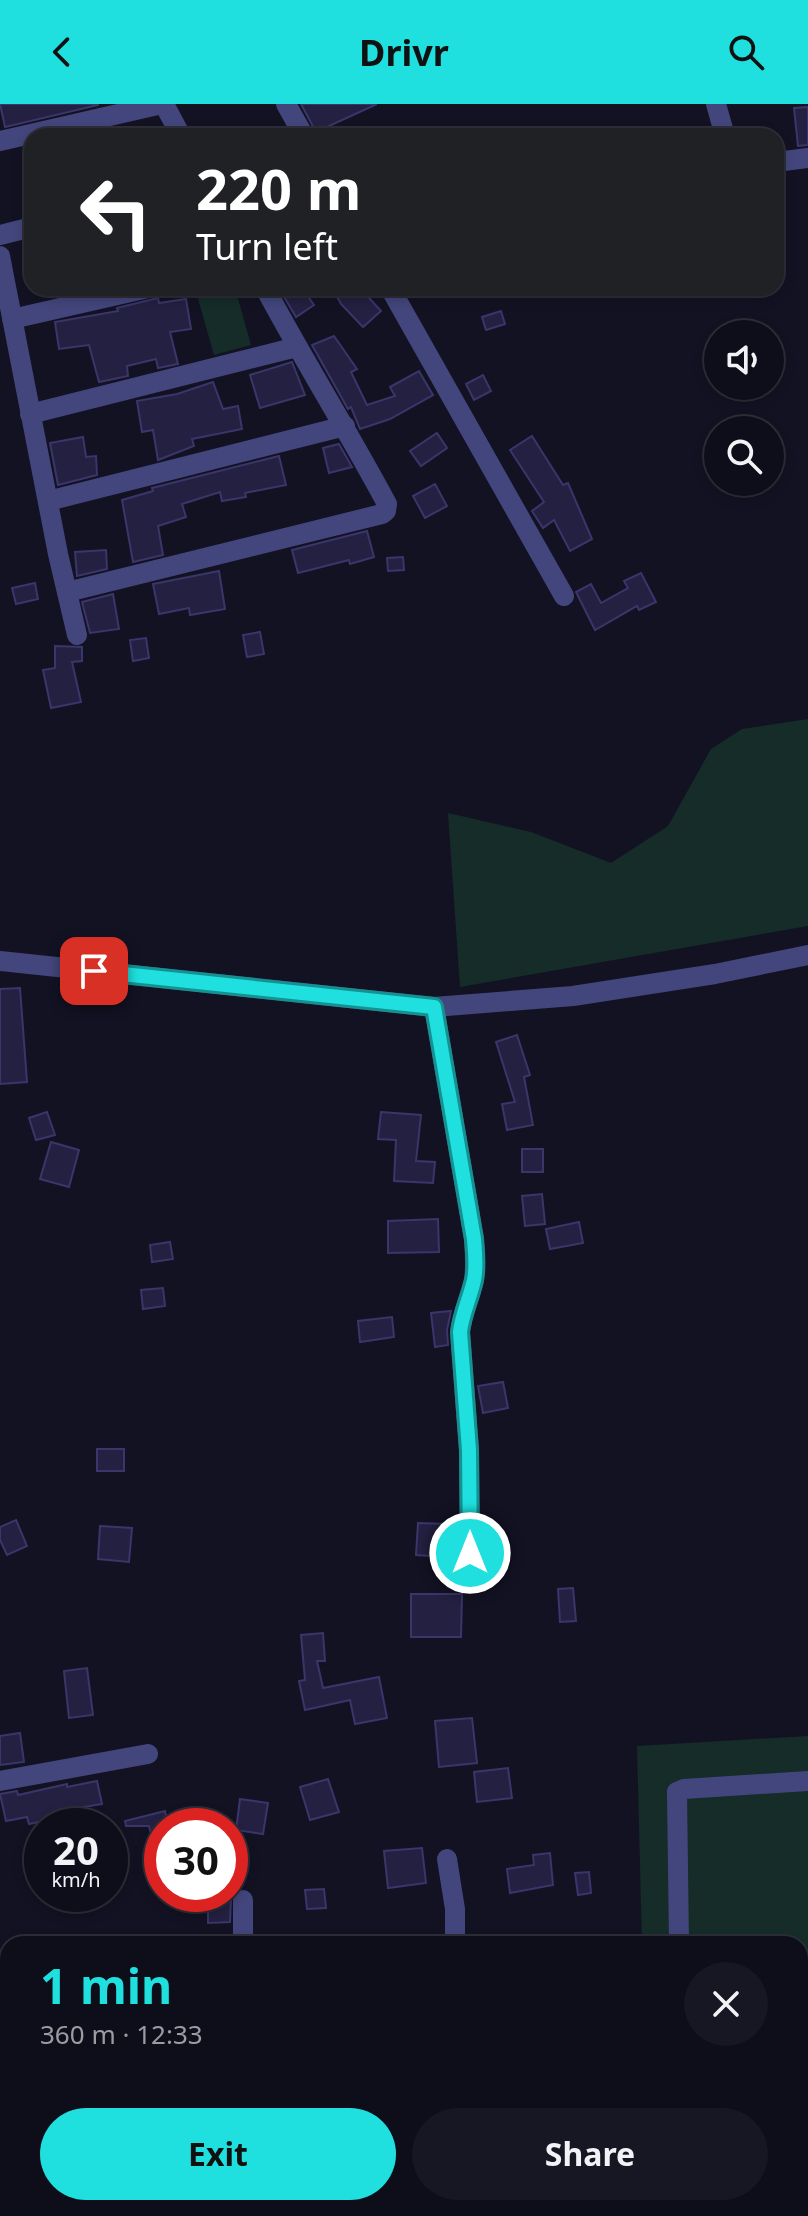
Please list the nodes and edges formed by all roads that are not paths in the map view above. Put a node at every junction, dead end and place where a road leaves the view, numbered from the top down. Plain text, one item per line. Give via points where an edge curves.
1 (163, 104) edge
2 (286, 104) edge
3 (716, 104) edge
4 (57, 128) edge
5 (176, 128) edge
6 (300, 128) edge
7 (723, 128) edge
8 (24, 136) edge
9 (0, 141) edge
10 (808, 158) edge
11 (784, 161) edge
12 (24, 229) edge
13 (0, 235) edge
14 (0, 256) edge
15 (121, 296) edge
16 (269, 296) edge
17 (395, 296) edge
18 (9, 329) edge
19 (297, 347) junction
20 (30, 414) junction
21 (345, 426) junction
22 (48, 501) junction
23 (67, 592) junction
24 (564, 596) dead end
25 (77, 635) dead end
26 (808, 955) edge
27 (0, 961) edge
28 (434, 1007) junction
29 (470, 1553) dead end
30 (148, 1754) dead end
31 (0, 1781) edge
32 (808, 1781) edge
33 (447, 1859) dead end
34 (243, 1912) edge
35 (243, 1936) edge
36 (455, 1936) edge
37 (679, 1936) edge

1 - 4 street
1 - 5 street
2 - 6 street
3 - 7 street
8 - 9 street
10 - 11 street
12 - 13 street
14 - 18 street
15 - 18 street
16 - 19 street
17 - 24 street
18 - 20 street
19 - 20 street
19 - 21 street
20 - 22 street
21 - 22 street
21 - 23 street via 387,504 384,513
22 - 23 street
23 - 25 street
26 - 28 street via 573,996
27 - 28 street
28 - 29 street via 476,1264 460,1332
30 - 31 street
32 - 37 street via 677,1792
33 - 36 street
34 - 35 street

